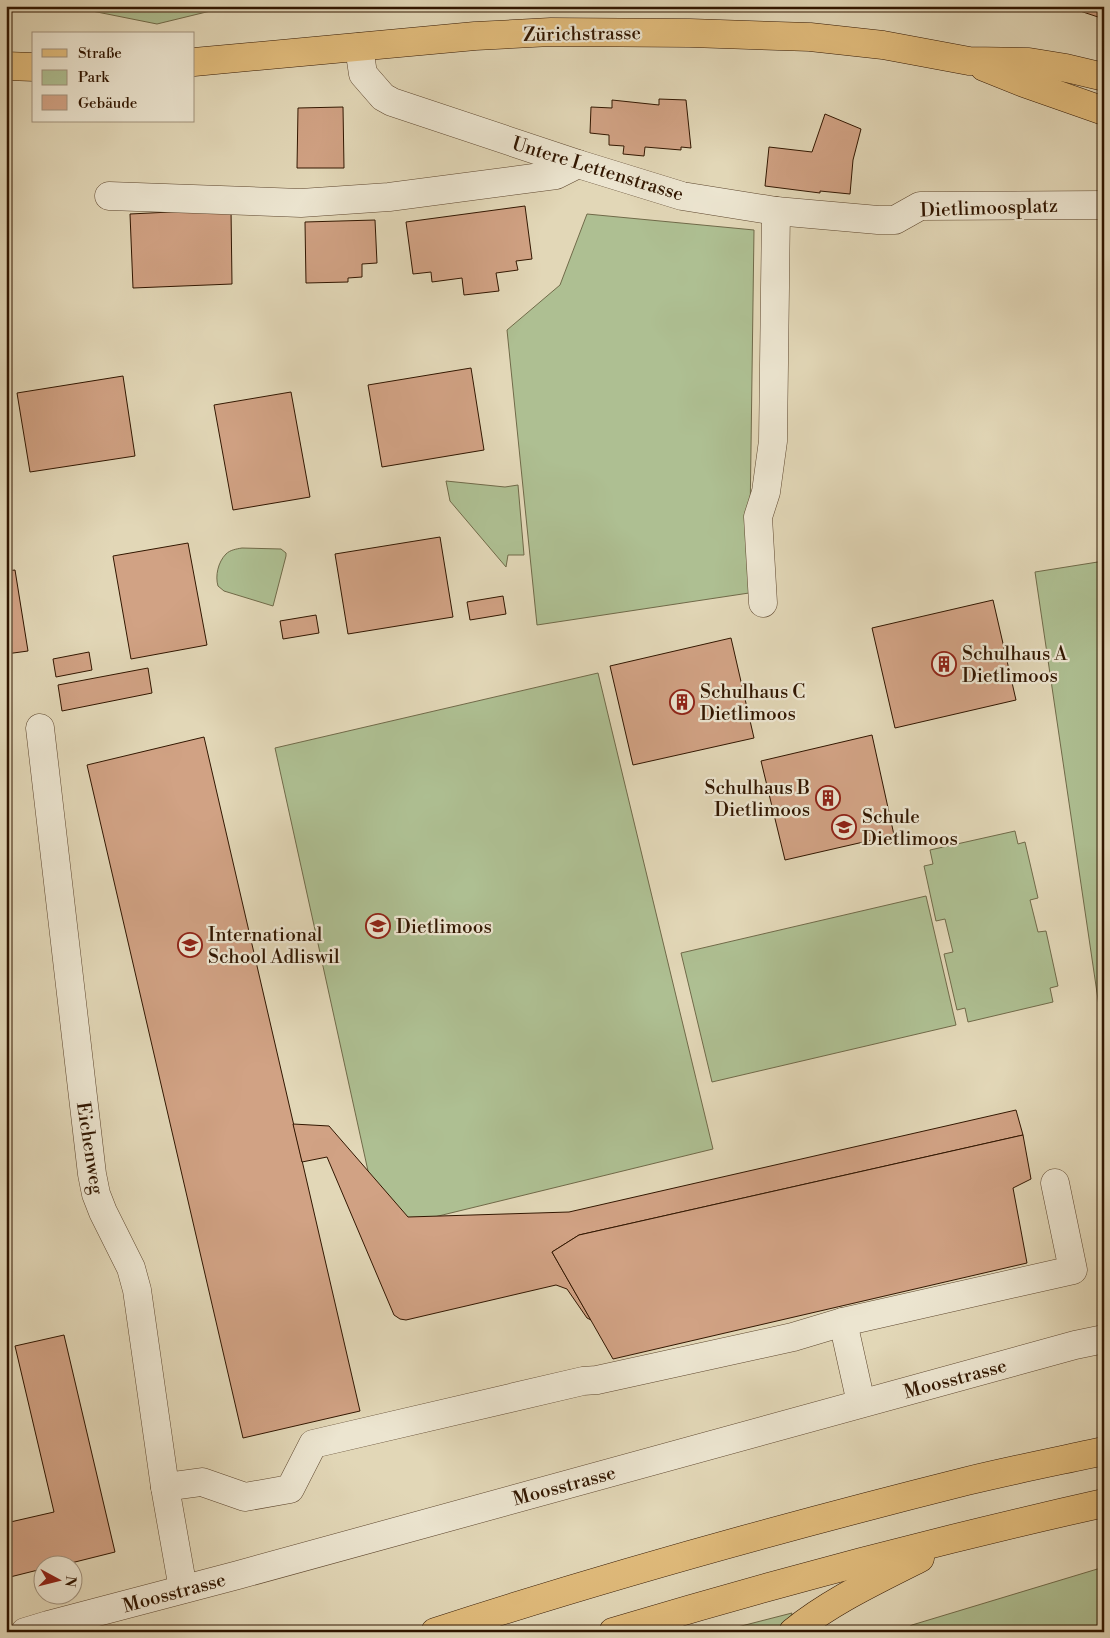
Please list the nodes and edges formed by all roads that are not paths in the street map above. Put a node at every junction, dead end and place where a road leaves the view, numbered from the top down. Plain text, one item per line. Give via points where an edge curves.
1 (359, 47) junction
2 (969, 61) junction
3 (195, 62) edge
4 (6, 66) edge
5 (32, 67) edge
6 (1104, 77) edge
7 (1104, 111) edge
8 (578, 164) junction
9 (109, 196) dead end
10 (1104, 205) edge
11 (776, 211) junction
12 (878, 220) joint
13 (763, 603) dead end
14 (40, 728) dead end
15 (1055, 1183) dead end
16 (842, 1322) junction
17 (1104, 1339) edge
18 (861, 1403) junction
19 (1104, 1451) edge
20 (165, 1487) junction
21 (1104, 1503) edge
22 (965, 1535) junction
23 (183, 1589) junction
24 (25, 1632) edge
25 (435, 1632) edge
26 (613, 1632) edge
27 (793, 1632) edge

1 - 2 main road, Zürichstrasse via 542,32 690,32 810,37 883,45
1 - 3 main road, Zürichstrasse
1 - 8 street, Untere Lettenstrasse via 363,74 392,102
2 - 6 main road, Zürichstrasse via 1029,62
2 - 7 main road, Zürichstrasse
4 - 5 main road
8 - 9 street via 556,175 389,197 301,203
8 - 11 street, Untere Lettenstrasse via 682,196
10 - 12 street, Dietlimoosplatz via 920,206 895,220
11 - 12 street, Untere Lettenstrasse
11 - 13 street via 773,441 766,492 758,517
14 - 20 street, Eichenweg via 92,1174 96,1194 131,1268 137,1290
15 - 16 street via 1073,1270
16 - 18 street
16 - 20 street via 793,1337 583,1381 313,1444 290,1489 245,1497 202,1482
17 - 18 street, Moosstrasse
18 - 23 street, Moosstrasse
19 - 25 main road via 968,1481 705,1550
20 - 23 street, Eichenweg
21 - 22 main road
22 - 26 main road
22 - 27 main road via 851,1594
23 - 24 street, Moosstrasse

